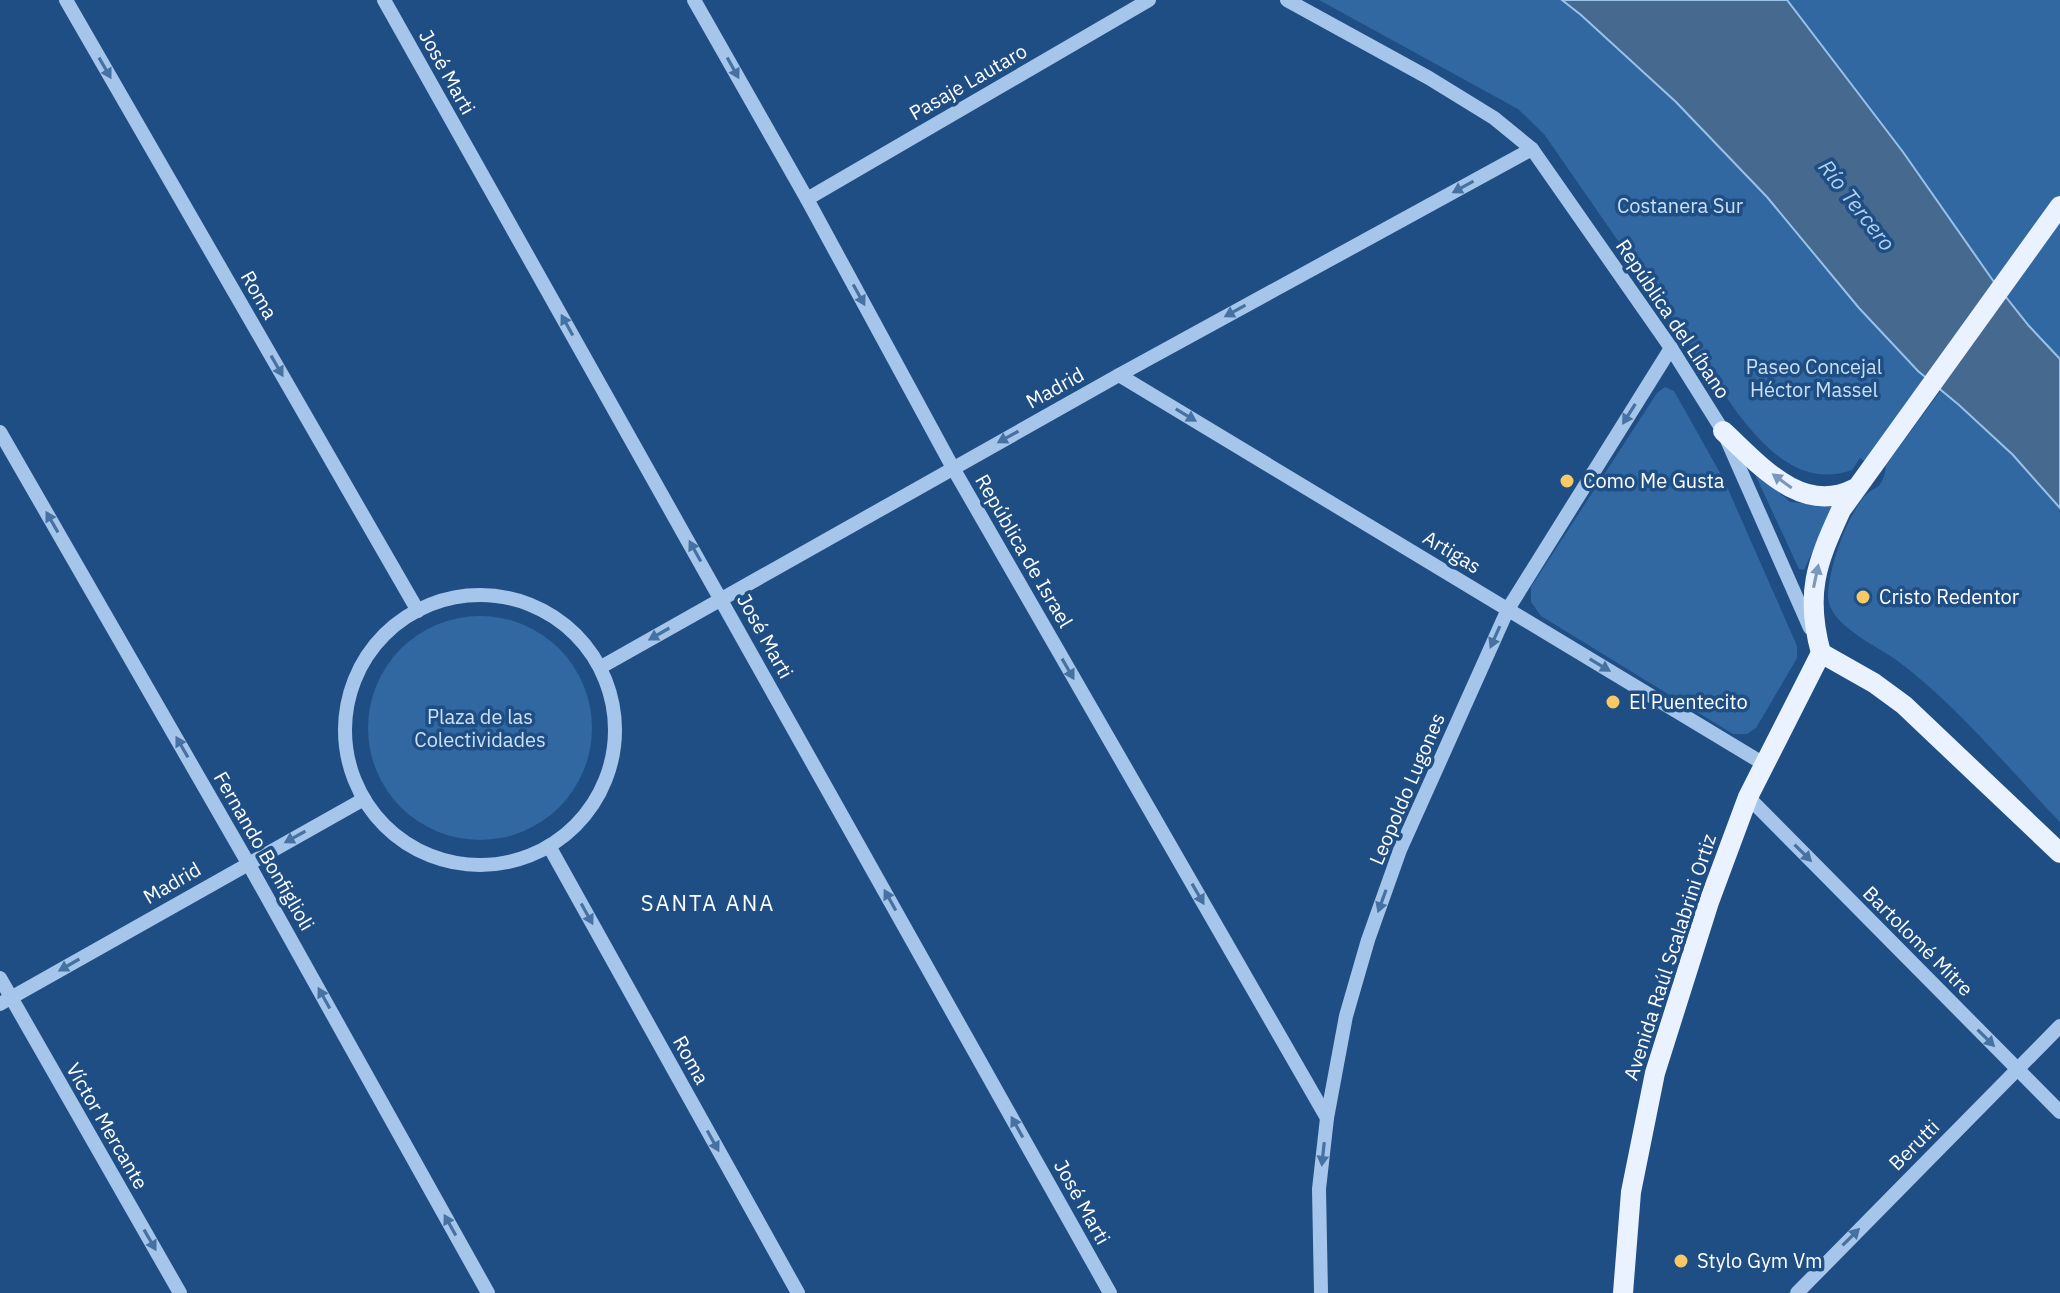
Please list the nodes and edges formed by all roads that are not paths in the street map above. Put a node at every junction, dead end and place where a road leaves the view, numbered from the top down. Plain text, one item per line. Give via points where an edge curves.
1 (66, 0) edge
2 (384, 0) edge
3 (694, 0) edge
4 (1149, 0) edge
5 (1287, 0) edge
6 (1532, 149) junction
7 (807, 199) junction
8 (2060, 206) edge
9 (1671, 348) junction
10 (1119, 375) junction
11 (1723, 431) junction
12 (0, 432) edge
13 (953, 468) junction
14 (1854, 489) junction
15 (721, 599) junction
16 (1508, 609) junction
17 (418, 611) junction
18 (1821, 653) junction
19 (601, 667) junction
20 (1764, 764) junction
21 (1748, 797) junction
22 (364, 799) junction
23 (549, 846) junction
24 (2060, 853) edge
25 (248, 863) junction
26 (0, 978) edge
27 (5, 1001) edge
28 (2060, 1026) edge
29 (2017, 1070) junction
30 (2060, 1112) edge
31 (1327, 1118) junction
32 (180, 1293) edge
33 (488, 1293) edge
34 (798, 1293) edge
35 (1110, 1293) edge
36 (1321, 1293) edge
37 (1623, 1293) edge
38 (1797, 1293) edge

1 -> 17 street, Roma
15 -> 2 street, José Marti
3 -> 7 street, República de Israel
4 - 7 street, Pasaje Lautaro
5 - 6 street, República del Líbano via 1429,78 1516,133
6 - 9 street, República del Líbano
6 -> 10 street, Madrid
7 -> 13 street, República de Israel
8 - 14 main road
9 - 11 street, República del Líbano
9 -> 16 street, Leopoldo Lugones
10 -> 13 street, Madrid
10 -> 16 street, Artigas
14 -> 11 main road via 1832,497 1800,493
11 - 18 street, República del Líbano
25 -> 12 street, Fernando Bonfiglioli
13 - 15 street, Madrid
13 -> 31 street, República de Israel
18 -> 14 main road via 1812,613 1816,575 1833,526
15 -> 19 street, Madrid
35 -> 15 street, José Marti
16 -> 20 street, Artigas
16 -> 31 street, Leopoldo Lugones via 1400,850 1346,1016
17 - 19 street via 467,595 530,604 583,641
17 - 22 street via 381,639 361,666 348,699 348,756
18 - 20 main road, Avenida Raúl Scalabrini Ortiz
18 - 24 main road via 1904,705
19 - 23 street via 616,723 606,781 573,828
20 - 21 main road, Avenida Raúl Scalabrini Ortiz
21 -> 29 street, Bartolomé Mitre
21 - 37 main road, Avenida Raúl Scalabrini Ortiz via 1655,1073 1631,1192
22 - 23 street via 385,826 414,847 447,861 482,865 517,860
22 -> 25 street, Madrid
23 -> 34 street, Roma
25 -> 27 street, Madrid
33 -> 25 street, Fernando Bonfiglioli
26 - 27 street, Víctor Mercante
27 -> 32 street, Víctor Mercante
28 - 29 street, Berutti
29 - 30 street, Bartolomé Mitre
38 -> 29 street, Berutti
31 -> 36 street, Leopoldo Lugones via 1319,1189

